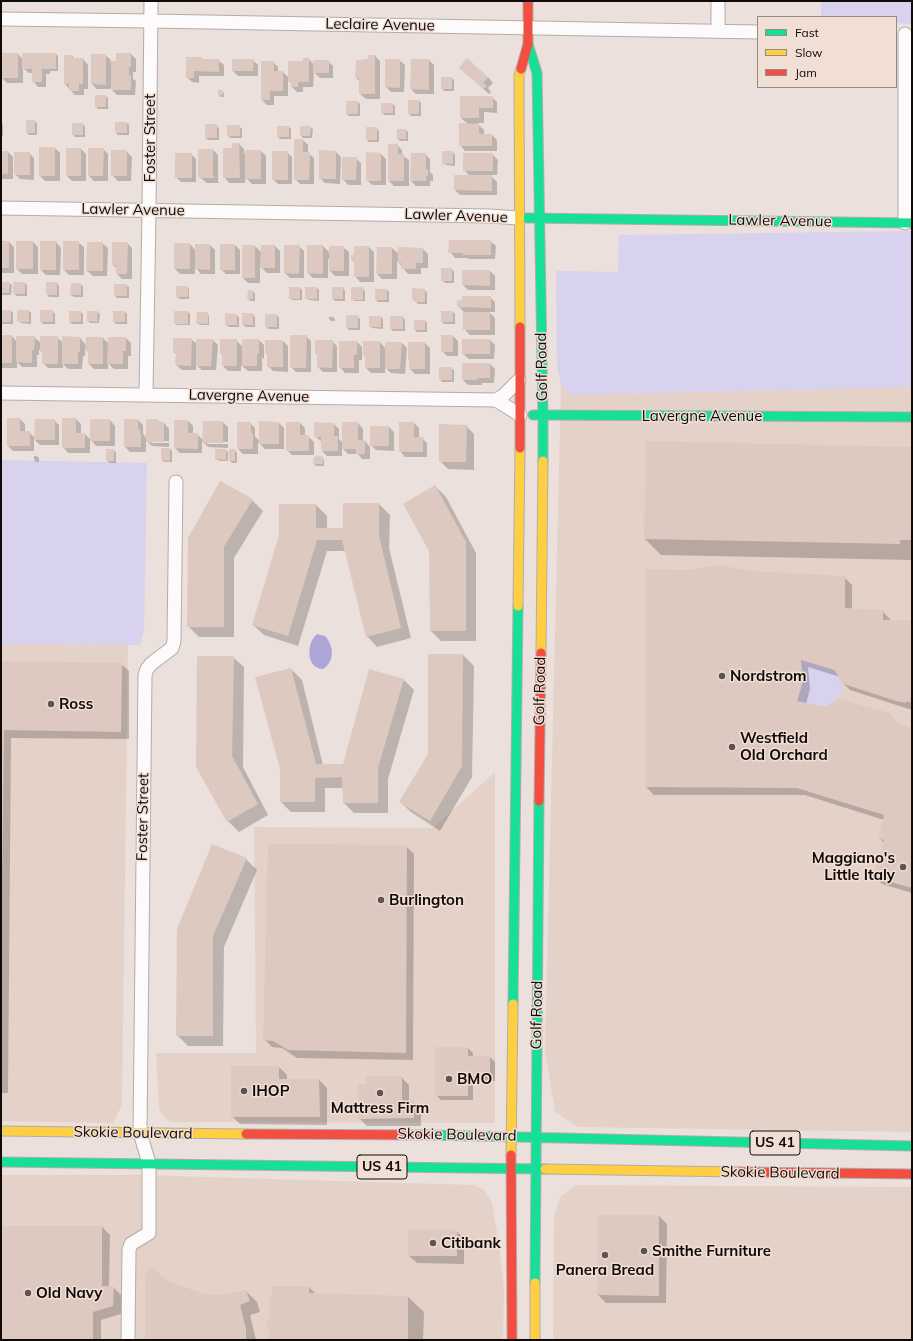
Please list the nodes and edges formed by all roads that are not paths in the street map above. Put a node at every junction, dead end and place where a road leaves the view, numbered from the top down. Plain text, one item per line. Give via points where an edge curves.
1 (151, 1) edge
2 (528, 1) edge
3 (718, 1) edge
4 (1, 19) edge
5 (151, 21) junction
6 (528, 28) junction
7 (718, 31) junction
8 (757, 32) edge
9 (904, 34) edge
10 (528, 44) junction
11 (1, 208) edge
12 (149, 210) junction
13 (519, 218) junction
14 (539, 218) junction
15 (909, 223) edge
16 (519, 380) junction
17 (1, 393) edge
18 (146, 395) junction
19 (496, 400) junction
20 (520, 415) junction
21 (543, 415) junction
22 (912, 417) edge
23 (176, 482) dead end
24 (1, 1131) edge
25 (140, 1133) junction
26 (512, 1136) junction
27 (535, 1137) junction
28 (912, 1146) edge
29 (1, 1162) edge
30 (148, 1163) junction
31 (511, 1169) junction
32 (535, 1170) junction
33 (912, 1174) edge
34 (128, 1340) edge
35 (512, 1340) edge
36 (535, 1340) edge

1 - 5 street, Foster Street
2 - 6 main road, Golf Road
3 - 7 street
4 - 5 street, Leclaire Avenue
5 - 6 street, Leclaire Avenue
5 - 12 street, Foster Street
6 - 7 street, Leclaire Avenue
6 - 10 main road, Golf Road
7 - 8 street, Leclaire Avenue
9 - 15 street
10 - 13 main road, Golf Road via 519,76
10 - 14 main road, Golf Road via 537,74
11 - 12 street, Lawler Avenue
12 - 13 street, Lawler Avenue
12 - 18 street, Foster Street
13 - 14 main road, Lawler Avenue
13 - 16 main road, Golf Road
14 - 15 main road, Lawler Avenue
14 - 21 main road, Golf Road
16 - 19 street
16 - 20 main road, Golf Road
17 - 18 street, Lavergne Avenue
18 - 19 street, Lavergne Avenue
19 - 20 street
20 - 21 main road, Lavergne Avenue
20 - 26 main road, Golf Road
21 - 22 main road, Lavergne Avenue
21 - 27 main road, Golf Road
23 - 25 street, Foster Street via 174,641 172,648 151,664 145,675
24 - 25 main road, Skokie Boulevard / US 41
25 - 26 main road, Skokie Boulevard / US 41
25 - 30 street, Foster Street
26 - 27 main road, Skokie Boulevard / US 41
26 - 31 main road, Golf Road
27 - 28 main road, Skokie Boulevard / US 41
27 - 32 main road, Golf Road
29 - 30 main road, Skokie Boulevard / US 41
30 - 31 main road, Skokie Boulevard / US 41
30 - 34 street, Foster Street via 149,1233 131,1244 129,1250
31 - 32 main road, Skokie Boulevard / US 41
31 - 35 main road, Golf Road
32 - 33 main road, Skokie Boulevard / US 41
32 - 36 main road, Golf Road

